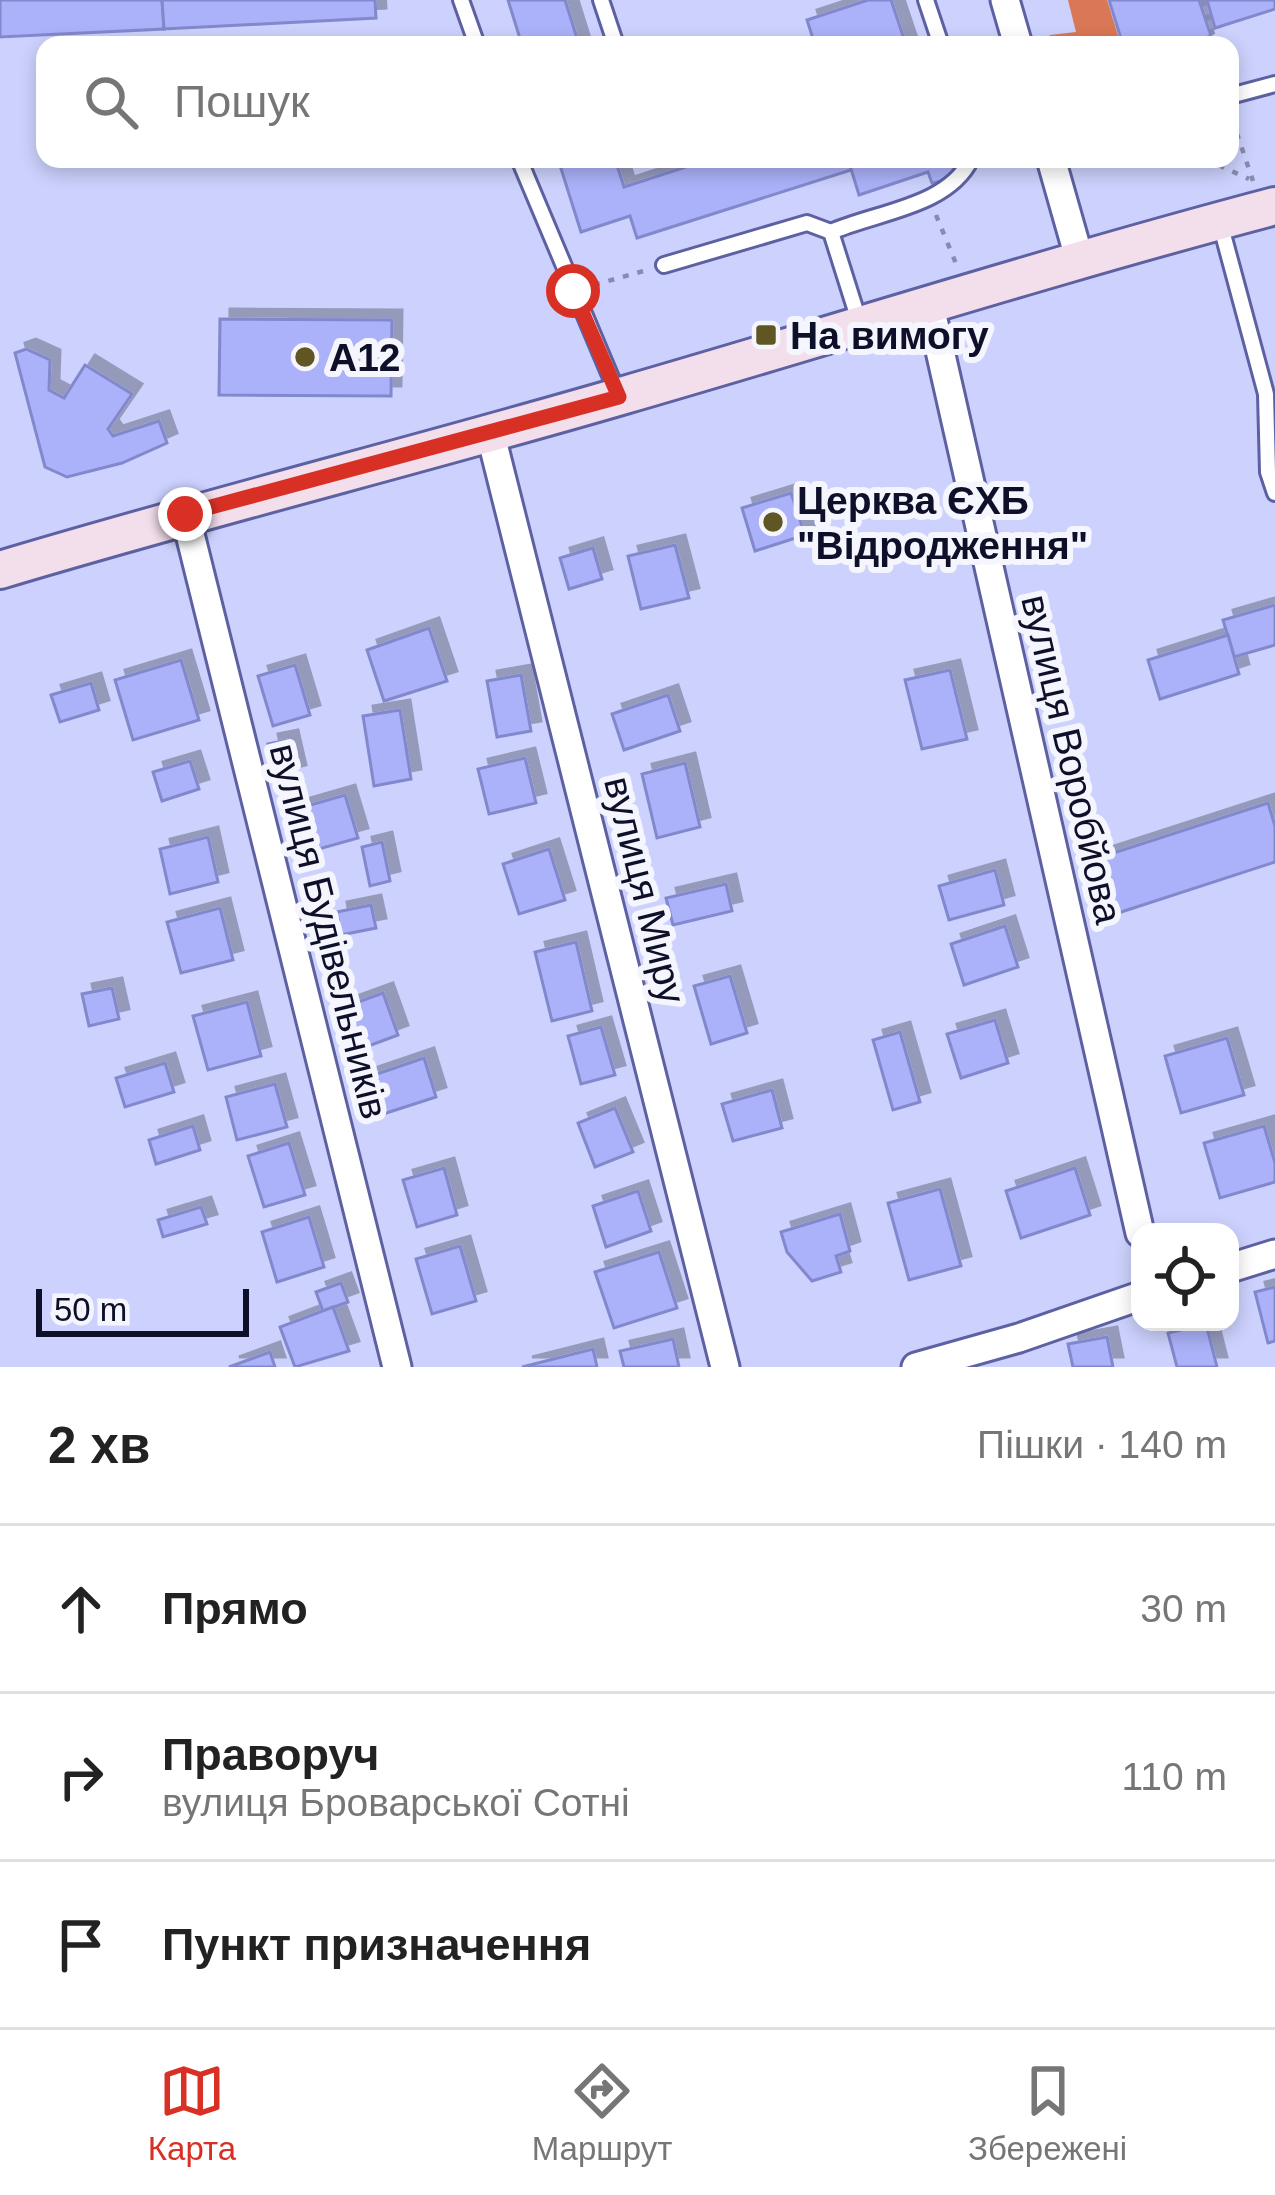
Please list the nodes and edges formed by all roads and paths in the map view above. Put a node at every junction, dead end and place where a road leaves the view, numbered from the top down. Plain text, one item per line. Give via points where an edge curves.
1 (460, 0) edge
2 (601, 0) edge
3 (926, 0) edge
4 (1005, 0) edge
5 (1203, 0) edge
6 (474, 36) edge
7 (613, 36) edge
8 (938, 36) edge
9 (1015, 36) edge
10 (1213, 36) edge
11 (1275, 84) edge
12 (1239, 94) edge
13 (1239, 139) edge
14 (523, 168) edge
15 (966, 168) edge
16 (1054, 168) edge
17 (1225, 168) edge
18 (1275, 206) edge
19 (1219, 220) junction
20 (830, 232) junction
21 (1080, 261) junction
22 (664, 266) joint
23 (573, 291) junction
24 (928, 302) junction
25 (860, 324) junction
26 (619, 397) junction
27 (1271, 415) edge
28 (490, 432) junction
29 (1275, 493) edge
30 (185, 514) junction
31 (0, 570) edge
32 (1138, 1223) edge
33 (1275, 1254) edge
34 (1239, 1265) edge
35 (1131, 1299) edge
36 (1018, 1338) junction
37 (398, 1367) edge
38 (725, 1367) edge
39 (916, 1367) edge
40 (1027, 1367) edge

1 - 6 lane
2 - 7 lane
3 - 8 lane
4 - 9 street
5 - 10 path
11 - 12 lane
13 - 17 path via 1253,181
14 - 23 lane
15 - 20 lane via 946,190
16 - 21 street
18 - 19 street
19 - 21 street
19 - 27 lane
20 - 22 lane via 807,223
20 - 25 lane
21 - 24 street
22 - 23 path
23 - 26 lane
24 - 25 street
24 - 32 street, вулиця Воробйова
25 - 26 street
26 - 28 street
27 - 29 lane
28 - 30 street
28 - 38 street, вулиця Миру
30 - 31 street
30 - 37 street, вулиця Будівельників
33 - 34 street
35 - 36 street
36 - 39 street
36 - 40 street

